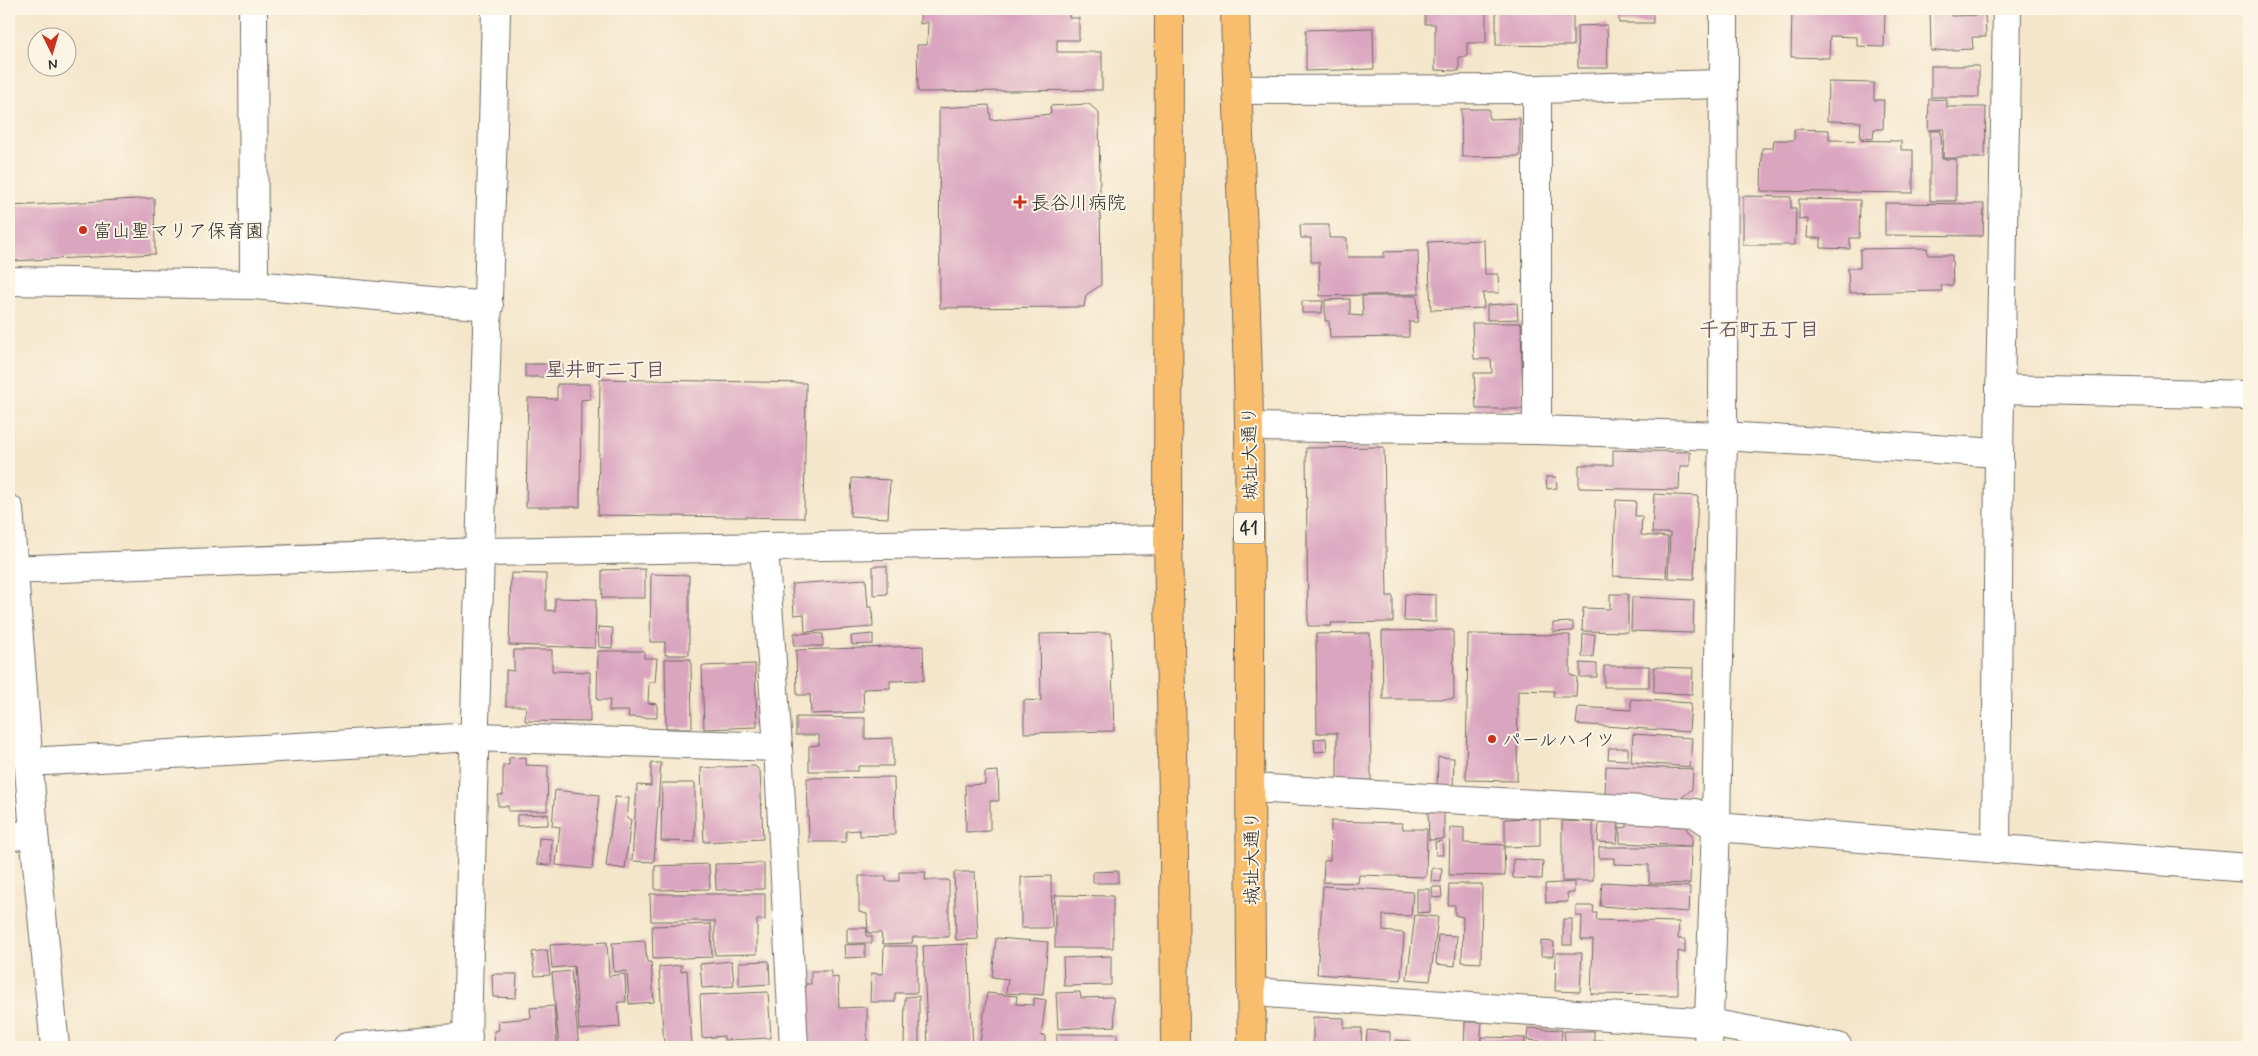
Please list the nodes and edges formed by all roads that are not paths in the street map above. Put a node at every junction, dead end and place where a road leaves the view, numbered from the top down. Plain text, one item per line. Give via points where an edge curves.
1 (253, 9) edge
2 (496, 9) edge
3 (1169, 9) edge
4 (1235, 9) edge
5 (1724, 9) edge
6 (2007, 9) edge
7 (1723, 84) junction
8 (1537, 89) junction
9 (1237, 90) junction
10 (9, 281) edge
11 (254, 285) junction
12 (489, 306) junction
13 (2000, 389) junction
14 (2249, 395) edge
15 (1249, 427) junction
16 (1537, 430) junction
17 (1723, 436) junction
18 (1999, 452) junction
19 (9, 509) edge
20 (1168, 540) junction
21 (764, 547) junction
22 (482, 552) junction
23 (12, 570) edge
24 (474, 738) junction
25 (778, 747) junction
26 (28, 762) junction
27 (1251, 788) junction
28 (1716, 827) junction
29 (21, 835) edge
30 (1996, 850) junction
31 (2249, 868) edge
32 (1251, 992) junction
33 (1709, 1035) edge
34 (467, 1042) edge
35 (55, 1047) edge
36 (347, 1047) edge
37 (794, 1047) edge
38 (1175, 1047) edge
39 (1252, 1047) edge
40 (1838, 1047) edge

1 - 11 street
2 - 12 street
3 - 20 highway
4 - 9 highway, 城址大通り / 41
5 - 7 street
6 - 13 street
7 - 8 street
7 - 17 street
8 - 9 street
8 - 16 street
9 - 15 highway, 城址大通り / 41
10 - 11 street
11 - 12 street
12 - 22 street
13 - 14 street
13 - 18 street
15 - 16 street
15 - 27 highway, 城址大通り / 41
16 - 17 street
17 - 18 street
17 - 28 street
18 - 30 street
19 - 23 street
20 - 21 street
20 - 38 highway
21 - 22 street
21 - 25 street
22 - 23 street
22 - 24 street
23 - 26 street
24 - 25 street
24 - 26 street
24 - 34 street
25 - 37 street
26 - 29 street
27 - 28 street via 1695,814
27 - 32 highway, 城址大通り / 41
28 - 30 street
28 - 33 street
29 - 35 street
30 - 31 street
32 - 33 street
32 - 39 highway, 城址大通り / 41
33 - 40 street
34 - 36 street

